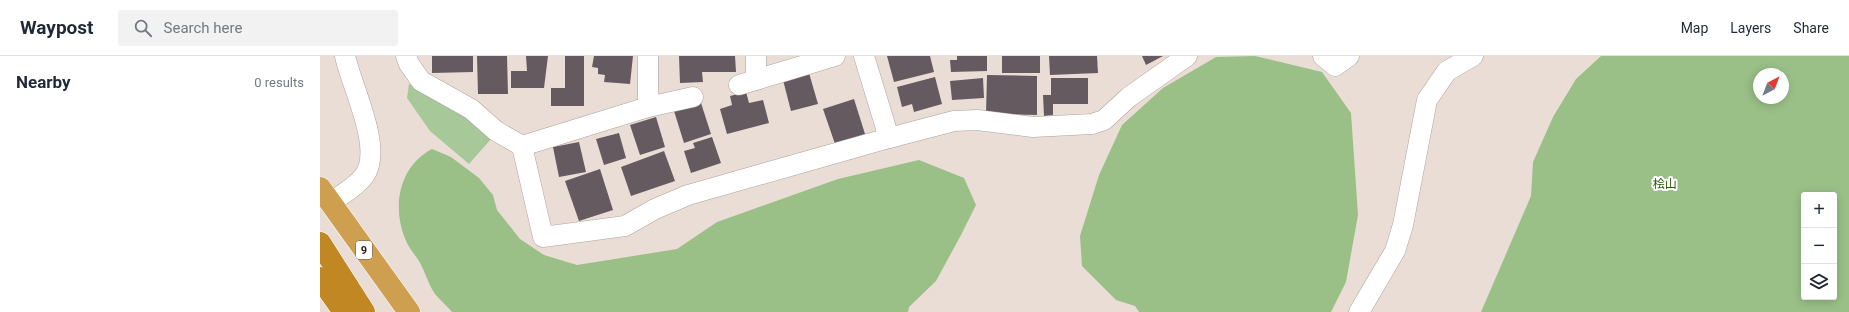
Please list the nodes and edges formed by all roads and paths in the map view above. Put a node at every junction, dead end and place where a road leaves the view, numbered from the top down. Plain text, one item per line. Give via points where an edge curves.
1 (345, 56) edge
2 (406, 56) edge
3 (648, 56) edge
4 (756, 56) edge
5 (835, 56) edge
6 (864, 56) edge
7 (1187, 56) edge
8 (1323, 56) edge
9 (1349, 56) edge
10 (1472, 56) edge
11 (693, 97) dead end
12 (648, 107) junction
13 (889, 138) junction
14 (522, 146) junction
15 (325, 195) edge
16 (320, 243) edge
17 (320, 278) edge
18 (344, 312) edge
19 (364, 312) edge
20 (409, 312) edge
21 (1359, 312) edge

1 - 15 street via 368,128 372,152 363,177
2 - 14 street via 421,81 471,109 496,130
3 - 12 street
4 - 5 street via 748,82
6 - 13 street
7 - 13 street via 1128,97 1104,120 1092,124 1033,127 977,120 954,121
8 - 9 street via 1335,66
10 - 21 street via 1447,71 1427,100 1403,225 1395,251
11 - 12 street
12 - 14 street
13 - 14 street via 688,195 655,209 625,226 543,237
15 - 20 highway, 9
16 - 19 highway
17 - 18 highway

